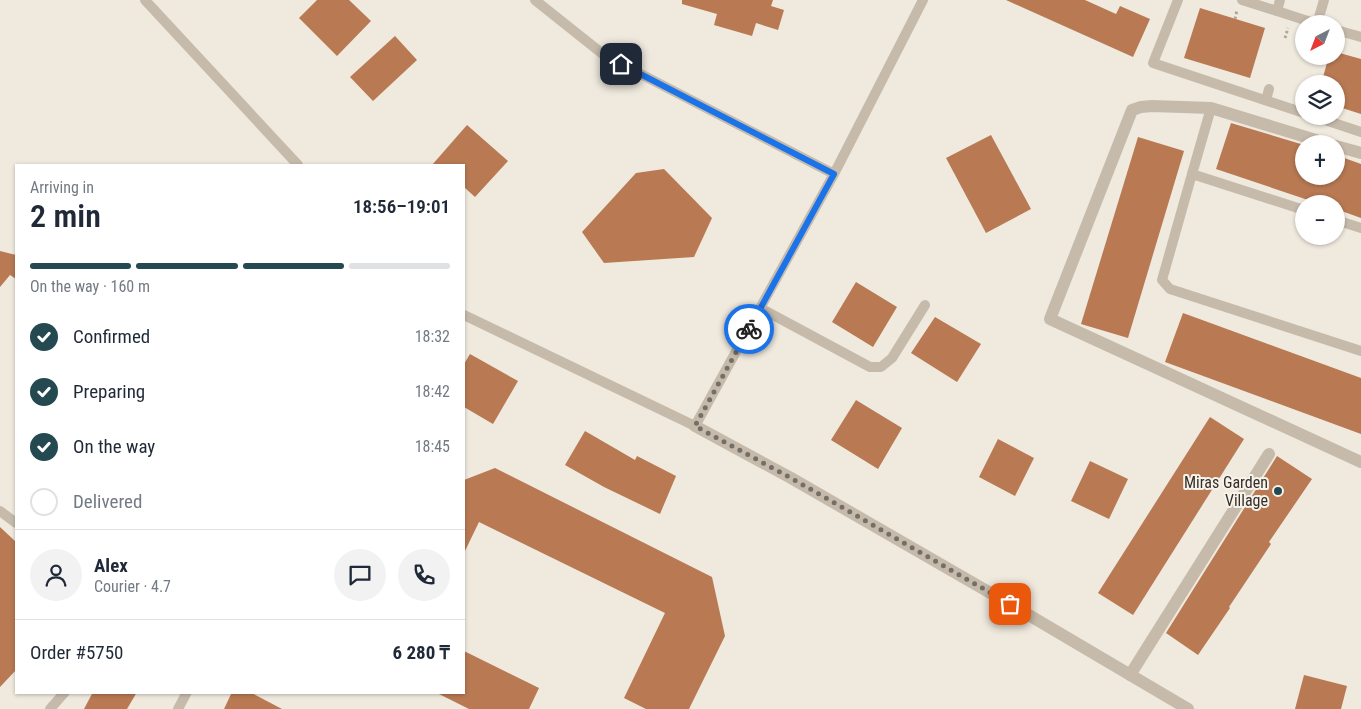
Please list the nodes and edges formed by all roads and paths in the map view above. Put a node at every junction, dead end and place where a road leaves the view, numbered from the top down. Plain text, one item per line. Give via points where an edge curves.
1 (145, 0) edge
2 (923, 0) edge
3 (1178, 0) edge
4 (1242, 0) edge
5 (1280, 0) edge
6 (1324, 0) edge
7 (538, 1) edge
8 (1277, 11) junction
9 (1320, 15) edge
10 (1295, 17) edge
11 (1345, 33) edge
12 (1361, 37) edge
13 (1269, 89) dead end
14 (1266, 100) junction
15 (1211, 108) junction
16 (1295, 110) edge
17 (1340, 125) edge
18 (1361, 132) edge
19 (1300, 135) edge
20 (1345, 149) edge
21 (1361, 153) edge
22 (297, 164) edge
23 (834, 174) junction
24 (1192, 174) junction
25 (1295, 207) edge
26 (1345, 223) edge
27 (1361, 228) edge
28 (925, 305) dead end
29 (760, 308) junction
30 (465, 315) edge
31 (1361, 352) edge
32 (695, 426) junction
33 (1269, 454) dead end
34 (1361, 462) edge
35 (0, 511) edge
36 (15, 522) edge
37 (1130, 674) junction
38 (64, 694) edge
39 (186, 694) edge
40 (50, 709) edge
41 (178, 709) edge
42 (1188, 709) edge

1 - 22 lane
2 - 23 lane
3 - 14 lane via 1153,64
4 - 8 lane
5 - 8 lane
6 - 9 lane
7 - 23 lane via 604,55
8 - 10 lane
11 - 12 lane
13 - 14 lane
14 - 16 lane
15 - 19 street
15 - 24 lane
15 - 34 street via 1152,106 1132,110 1050,319
17 - 18 lane
20 - 21 street
23 - 29 lane
24 - 25 lane
24 - 31 lane via 1162,280 1170,289
26 - 27 lane
28 - 29 lane via 892,358 882,367 870,367
29 - 32 lane
30 - 32 lane
32 - 37 street
33 - 37 street
35 - 36 lane
37 - 42 street
38 - 40 lane
39 - 41 lane

